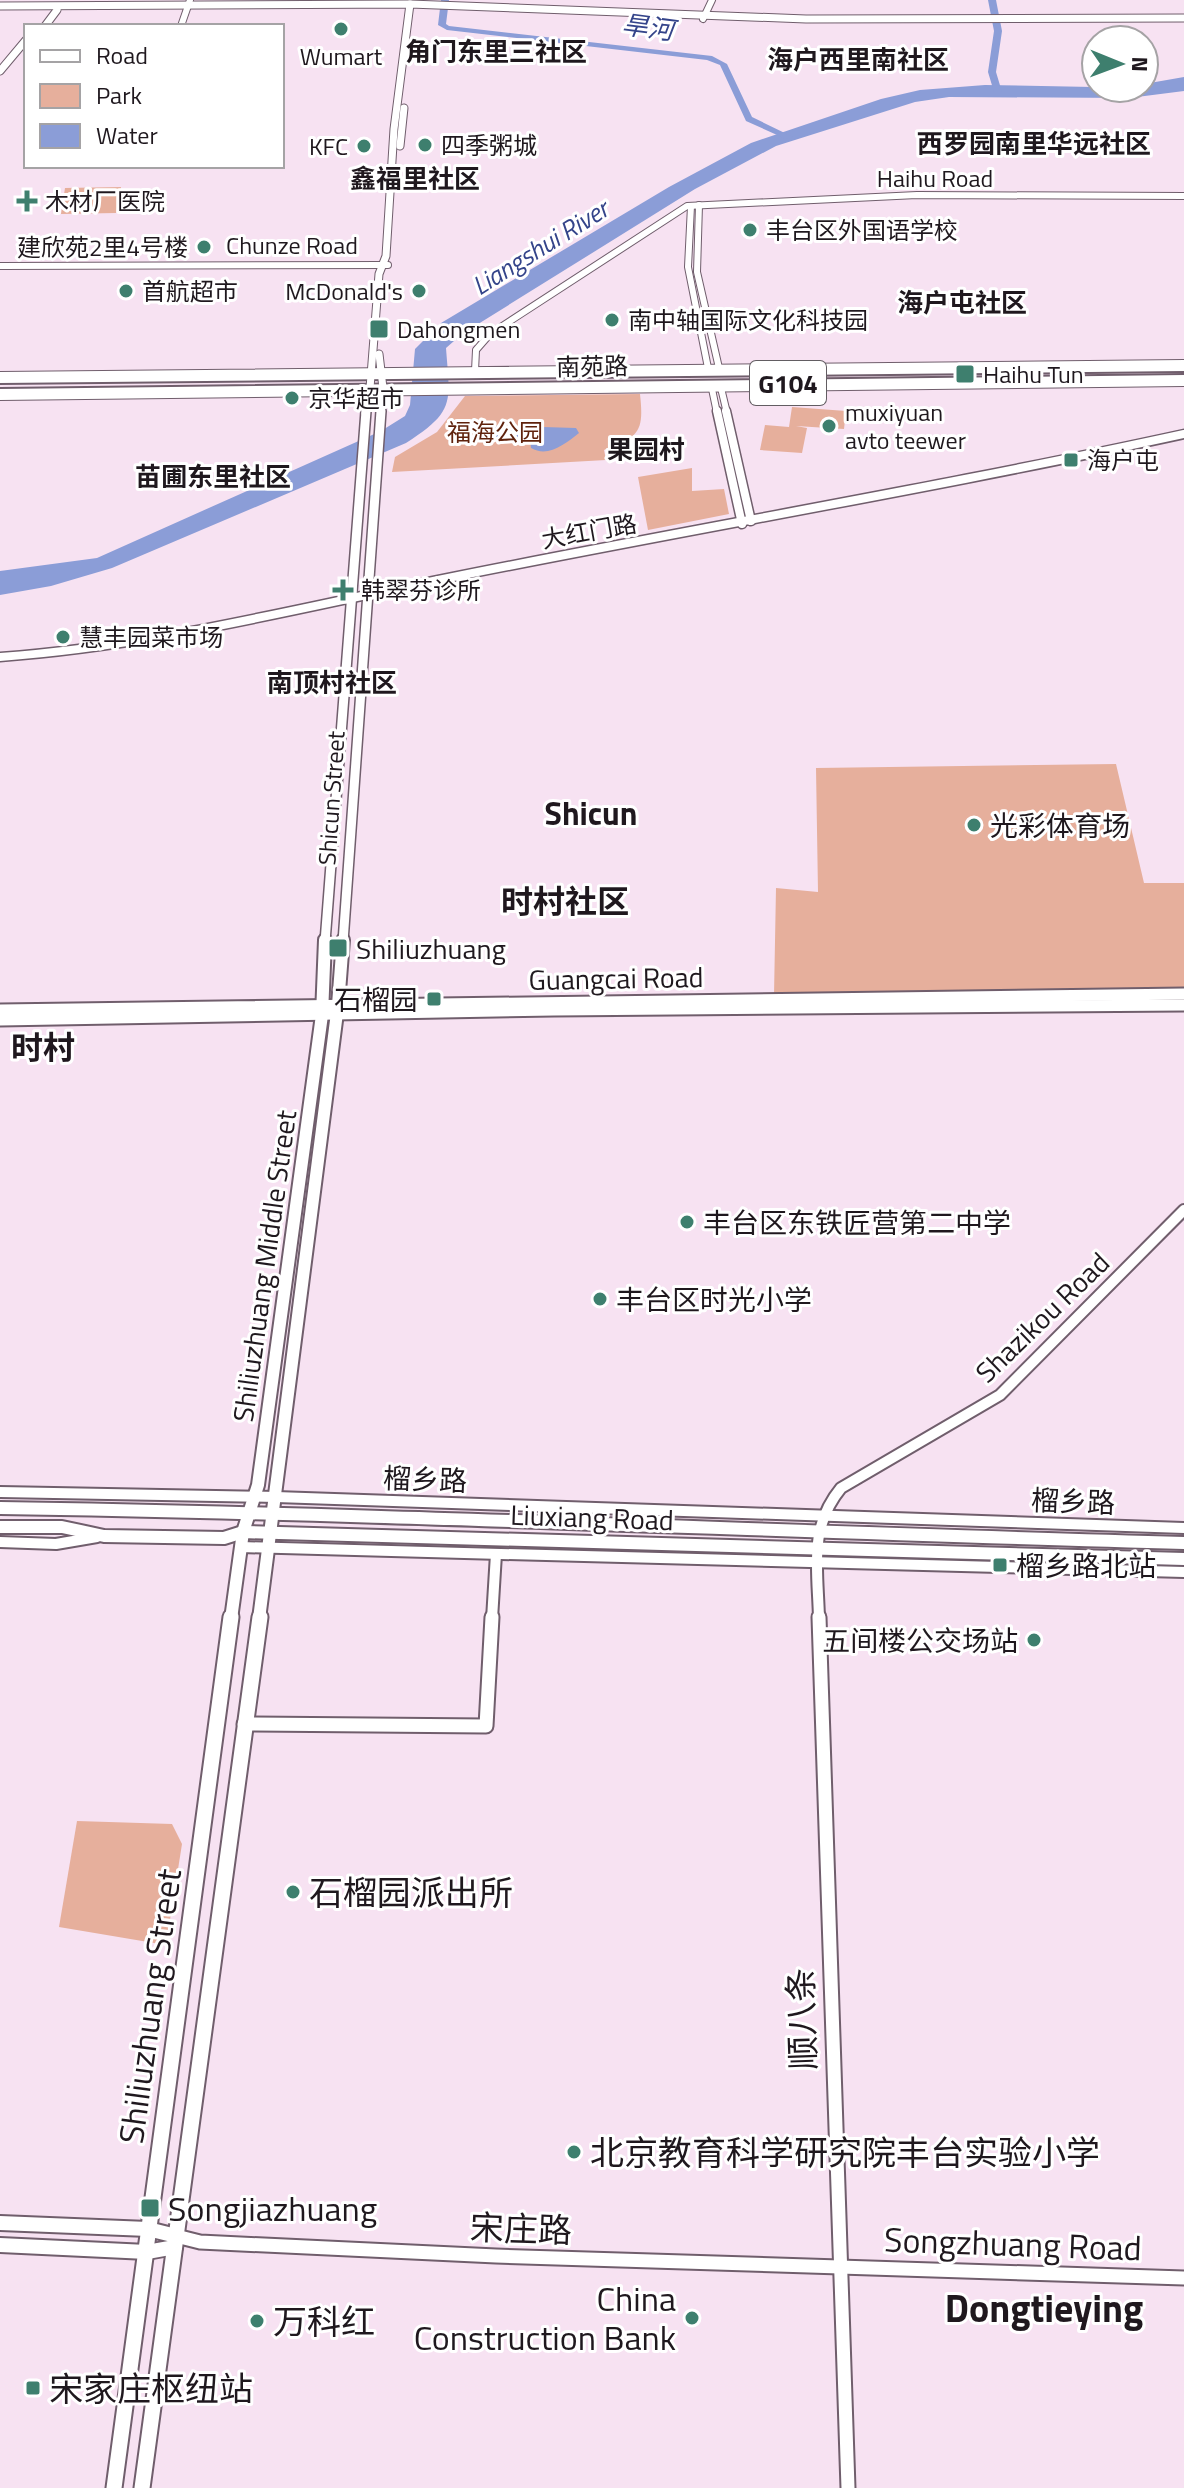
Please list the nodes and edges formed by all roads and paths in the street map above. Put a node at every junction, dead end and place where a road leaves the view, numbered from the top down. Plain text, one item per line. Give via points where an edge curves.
1 (712, 0) edge
2 (56, 5) edge
3 (411, 5) edge
4 (190, 6) edge
5 (0, 8) edge
6 (703, 17) junction
7 (1184, 20) edge
8 (39, 24) edge
9 (46, 24) edge
10 (24, 42) edge
11 (24, 51) edge
12 (0, 71) edge
13 (0, 80) edge
14 (1184, 196) edge
15 (695, 205) junction
16 (384, 264) junction
17 (0, 267) edge
18 (1184, 365) edge
19 (708, 368) junction
20 (719, 368) junction
21 (518, 370) junction
22 (484, 372) junction
23 (375, 374) junction
24 (535, 374) junction
25 (0, 377) edge
26 (116, 378) junction
27 (82, 379) junction
28 (1055, 379) junction
29 (1008, 380) junction
30 (1184, 381) edge
31 (815, 382) junction
32 (771, 383) junction
33 (1079, 384) junction
34 (976, 386) junction
35 (835, 387) junction
36 (552, 388) junction
37 (721, 388) junction
38 (788, 388) junction
39 (712, 389) junction
40 (370, 390) junction
41 (383, 390) junction
42 (113, 391) junction
43 (79, 392) junction
44 (0, 394) edge
45 (1184, 432) edge
46 (746, 520) junction
47 (369, 591) junction
48 (351, 595) junction
49 (1, 656) edge
50 (1184, 994) edge
51 (1184, 1005) edge
52 (0, 1010) edge
53 (321, 1010) junction
54 (337, 1010) junction
55 (0, 1020) edge
56 (1184, 1210) edge
57 (0, 1492) edge
58 (254, 1497) junction
59 (276, 1497) junction
60 (0, 1508) edge
61 (250, 1512) junction
62 (274, 1512) junction
63 (822, 1517) junction
64 (0, 1527) edge
65 (1184, 1528) edge
66 (817, 1533) junction
67 (104, 1536) junction
68 (242, 1540) junction
69 (270, 1540) junction
70 (0, 1542) edge
71 (1184, 1543) edge
72 (817, 1549) junction
73 (496, 1554) junction
74 (1184, 1559) edge
75 (817, 1564) junction
76 (1184, 1572) edge
77 (244, 1724) junction
78 (0, 2223) edge
79 (148, 2229) junction
80 (176, 2242) junction
81 (0, 2245) edge
82 (145, 2252) junction
83 (841, 2268) junction
84 (1184, 2278) edge
85 (114, 2488) edge
86 (142, 2488) edge
87 (848, 2488) edge

1 - 6 street
2 - 4 main road
2 - 5 main road
2 - 8 main road
2 - 9 main road
3 - 4 main road
3 - 6 main road
3 - 16 main road via 392,257
6 - 7 main road
10 - 12 main road
11 - 13 main road
14 - 15 street, Haihu Road via 904,195
15 - 19 street via 688,267
15 - 20 street via 697,272
15 - 22 street via 490,334 476,350
16 - 17 street, Chunze Road
16 - 23 main road
18 - 20 street
18 - 24 highway, 南苑路 / G104
19 - 20 street
19 - 21 street
21 - 22 street
21 - 24 highway
22 - 23 highway, G104
22 - 24 highway, G104
23 - 25 street
23 - 26 highway, G104
23 - 40 main road
23 - 41 main road
25 - 27 highway, G104
26 - 27 highway, G104
26 - 42 highway
27 - 43 highway
28 - 29 highway, 南苑路 / G104
28 - 30 highway, 南苑路 / G104
28 - 33 highway
29 - 31 highway, 南苑路 / G104
29 - 34 highway
30 - 33 street
31 - 32 highway, 南苑路 / G104
31 - 35 highway
32 - 36 highway, 南苑路 / G104
32 - 38 highway
33 - 34 street
34 - 35 street
35 - 38 street
36 - 39 street
36 - 41 highway, 南苑路 / G104
37 - 38 street
37 - 39 street
37 - 46 street
39 - 46 street
40 - 41 highway, 南苑路 / G104
40 - 42 highway, 南苑路 / G104
40 - 44 street
40 - 48 main road, Shicun Street
41 - 47 main road, Shicun Street
42 - 43 highway, 南苑路 / G104
43 - 44 highway, 南苑路 / G104
45 - 46 street, 大红门路
46 - 47 street, 大红门路
47 - 48 street, 大红门路
47 - 54 main road, Shicun Street
48 - 49 street, 大红门路 via 154,636
48 - 53 main road, Shicun Street
50 - 54 main road, Guangcai Road
51 - 54 main road, Guangcai Road
52 - 53 main road, Guangcai Road
53 - 54 main road, Guangcai Road
53 - 55 main road, Guangcai Road
53 - 58 main road, Shiliuzhuang Middle Street
54 - 59 main road, Shiliuzhuang Middle Street
56 - 63 street, Shazikou Road via 1000,1395 841,1488
57 - 58 street, 榴乡路
58 - 59 street, 榴乡路
58 - 61 main road, Shiliuzhuang Middle Street
59 - 62 main road, Shiliuzhuang Middle Street
59 - 63 street, 榴乡路
60 - 61 main road, Liuxiang Road
61 - 62 main road, Liuxiang Road
61 - 68 main road, Shiliuzhuang Middle Street
62 - 66 main road, Liuxiang Road
62 - 69 main road, Shiliuzhuang Middle Street
63 - 65 street, 榴乡路
63 - 66 street, Shazikou Road
64 - 67 main road, Liuxiang Road via 62,1527
66 - 71 main road, Liuxiang Road
66 - 72 street, Shazikou Road
67 - 68 main road, Liuxiang Road
67 - 70 street via 56,1544
68 - 69 main road, Liuxiang Road
68 - 79 main road, Shiliuzhuang Street
69 - 72 main road, Liuxiang Road
69 - 73 street
69 - 77 main road, Shiliuzhuang Street
72 - 74 main road, Liuxiang Road
72 - 75 street, 顺八条
73 - 75 street
73 - 77 street via 486,1726
75 - 76 street
75 - 83 street, 顺八条
77 - 80 main road, Shiliuzhuang Street
78 - 79 main road
79 - 80 main road
79 - 82 main road, Shiliuzhuang Street
80 - 82 main road
80 - 83 street, 宋庄路
80 - 86 main road, Shiliuzhuang Street
81 - 82 main road
82 - 85 main road, Shiliuzhuang Street
83 - 84 street, Songzhuang Road
83 - 87 street, 顺八条

